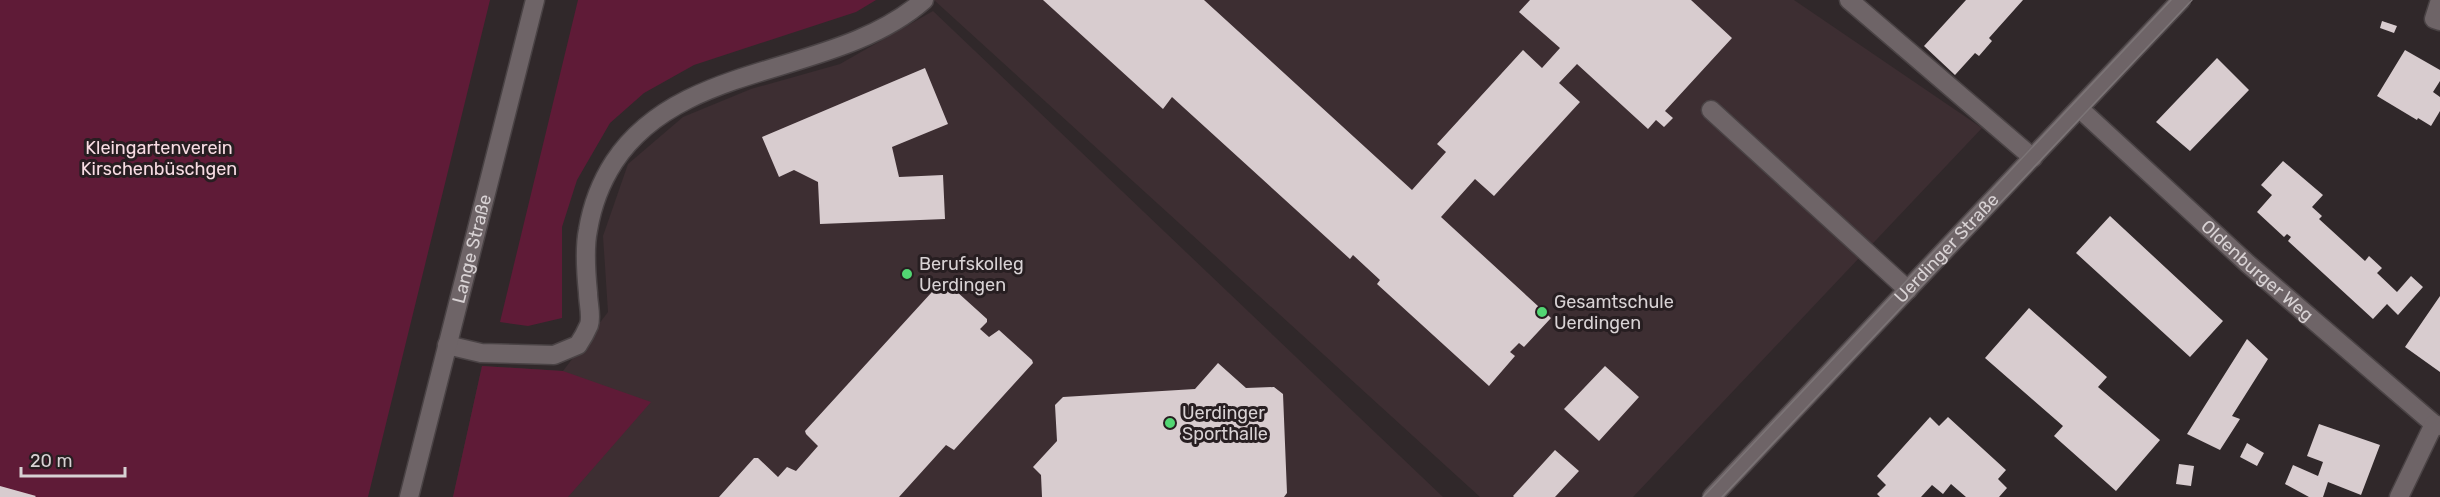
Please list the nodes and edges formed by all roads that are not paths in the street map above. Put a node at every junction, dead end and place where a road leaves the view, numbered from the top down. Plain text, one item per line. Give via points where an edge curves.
1 (535, 0) edge
2 (924, 0) edge
3 (1849, 0) edge
4 (2181, 0) edge
5 (2440, 0) edge
6 (2440, 21) edge
7 (2080, 109) junction
8 (1711, 111) dead end
9 (2033, 158) junction
10 (1908, 290) junction
11 (447, 345) junction
12 (2437, 425) edge
13 (409, 497) edge
14 (1712, 497) edge
15 (2400, 497) edge

1 - 11 street, Lange Straße
2 - 11 street via 905,17 870,36 709,89 642,129 615,162 598,193 587,231 590,323 578,345 554,355 481,353
3 - 9 street
4 - 7 street, Uerdinger Straße
5 - 6 street via 2434,19
7 - 9 street, Uerdinger Straße
7 - 12 street, Oldenburger Weg via 2248,264
8 - 10 street
9 - 10 street, Uerdinger Straße
10 - 14 street, Uerdinger Straße
11 - 13 street, Lange Straße
12 - 15 street

